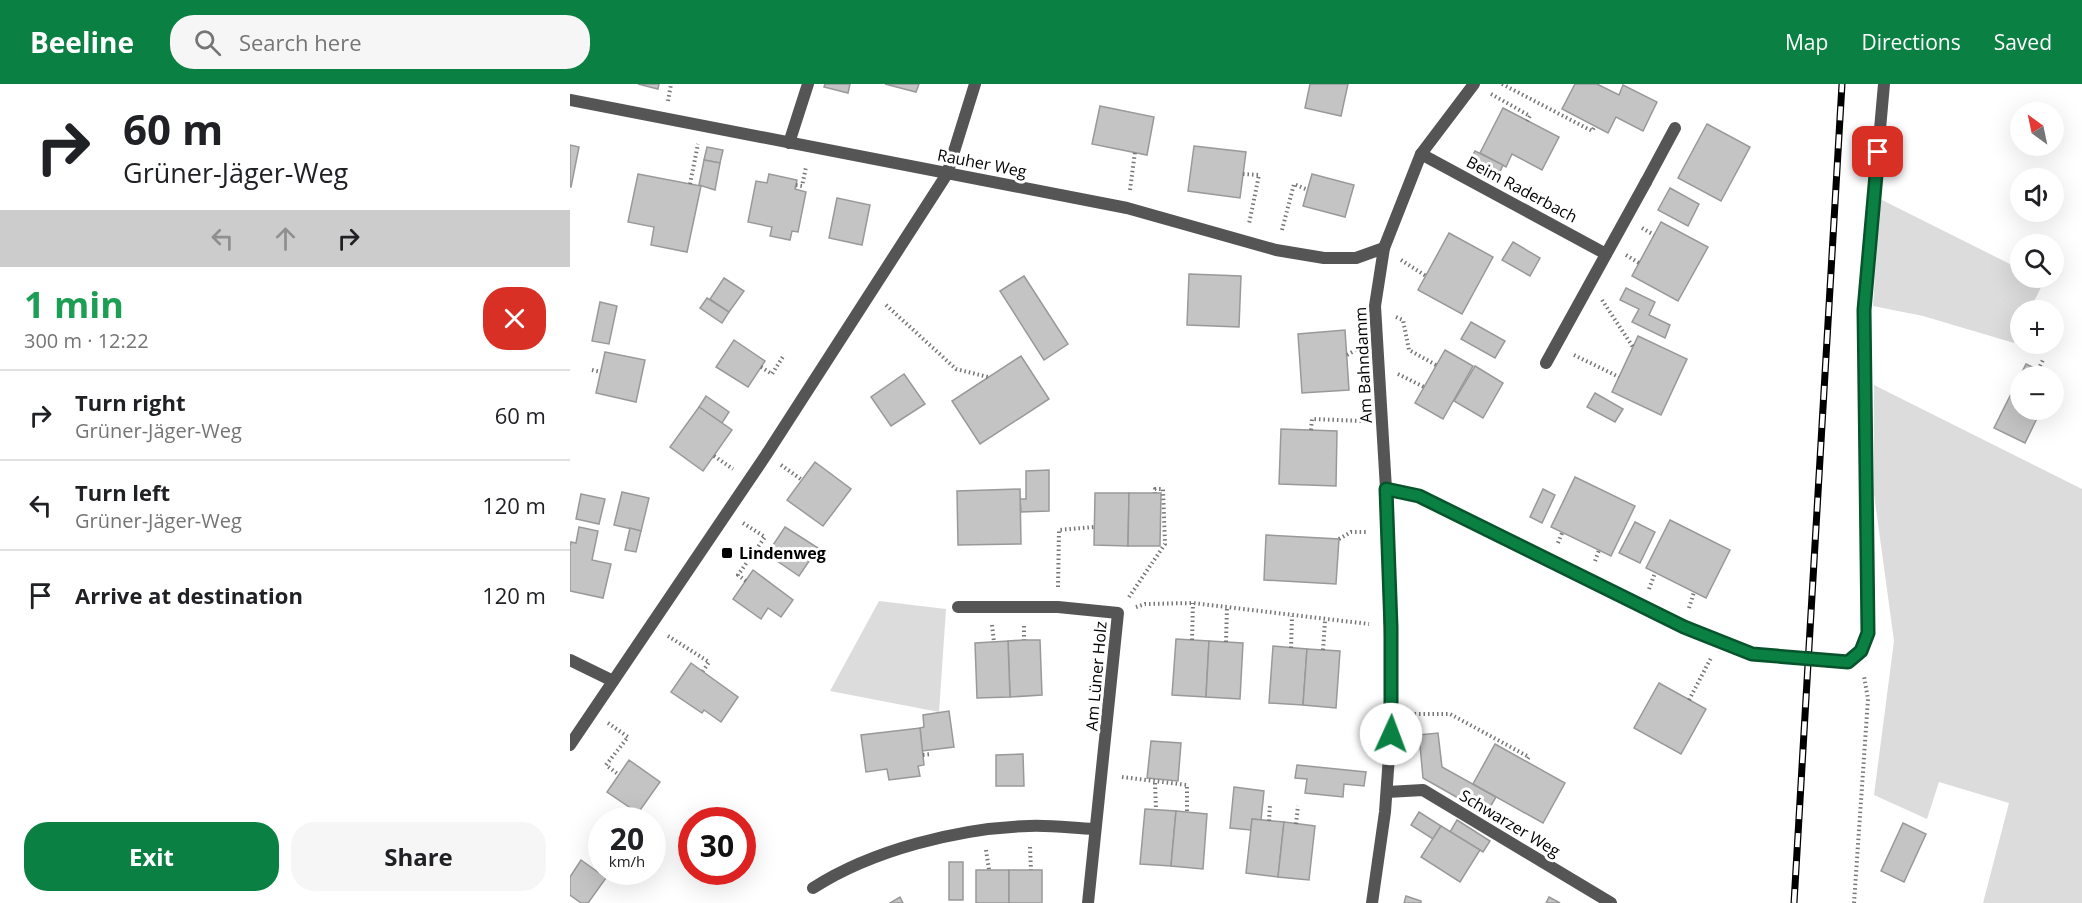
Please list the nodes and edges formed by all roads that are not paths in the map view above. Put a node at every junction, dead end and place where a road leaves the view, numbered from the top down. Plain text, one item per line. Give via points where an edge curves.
1 (808, 84) edge
2 (975, 84) edge
3 (1474, 84) edge
4 (1884, 84) edge
5 (570, 100) edge
6 (1675, 128) dead end
7 (789, 143) junction
8 (1421, 154) junction
9 (947, 174) junction
10 (1384, 248) junction
11 (1606, 254) junction
12 (1546, 363) dead end
13 (1386, 489) junction
14 (958, 607) dead end
15 (570, 660) edge
16 (614, 681) junction
17 (570, 745) edge
18 (1387, 792) junction
19 (1094, 829) junction
20 (813, 888) dead end
21 (1088, 903) edge
22 (1372, 903) edge
23 (1611, 903) edge

1 - 7 street
2 - 9 street
3 - 8 street, Am Bahndamm
4 - 13 street via 1864,310 1868,633 1861,651 1848,662 1752,654 1674,622 1419,496
5 - 7 street, Rauher Weg
6 - 11 street
7 - 9 street, Rauher Weg
8 - 10 street, Am Bahndamm
8 - 11 street, Beim Raderbach
9 - 10 street, Rauher Weg via 1127,208 1276,250 1323,258 1356,258
9 - 16 street
10 - 13 street, Am Bahndamm via 1375,306
11 - 12 street
13 - 18 street via 1392,714
14 - 19 street, Am Lüner Holz via 1058,607 1118,613
15 - 16 street
16 - 17 street
18 - 22 street
18 - 23 street, Schwarzer Weg via 1423,790
19 - 20 street via 1030,826 951,835 879,857
19 - 21 street, Am Lüner Holz

